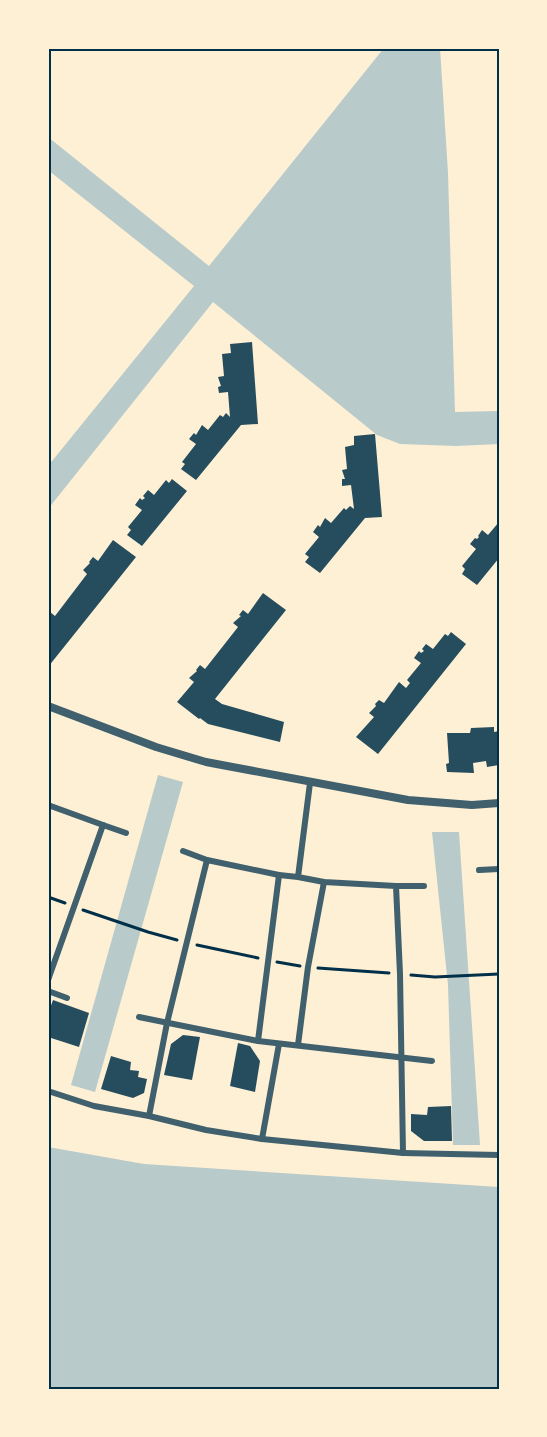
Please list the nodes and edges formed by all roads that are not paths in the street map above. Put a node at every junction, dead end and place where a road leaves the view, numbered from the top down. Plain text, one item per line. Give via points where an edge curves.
1 (48, 706) edge
2 (310, 783) junction
3 (499, 803) edge
4 (48, 805) edge
5 (103, 825) junction
6 (126, 833) dead end
7 (183, 851) dead end
8 (207, 860) junction
9 (499, 869) edge
10 (479, 870) dead end
11 (279, 876) junction
12 (298, 877) junction
13 (324, 882) junction
14 (396, 886) junction
15 (424, 886) dead end
16 (48, 980) edge
17 (48, 991) edge
18 (67, 998) dead end
19 (139, 1017) dead end
20 (167, 1023) junction
21 (258, 1041) junction
22 (279, 1044) junction
23 (298, 1045) junction
24 (402, 1057) junction
25 (432, 1061) dead end
26 (48, 1091) edge
27 (149, 1116) junction
28 (262, 1139) junction
29 (403, 1153) junction
30 (499, 1155) edge

1 - 2 street via 206,762
2 - 3 street via 408,800
2 - 12 street
4 - 5 street
5 - 6 street
5 - 16 street
7 - 8 street
8 - 11 street
8 - 20 street
9 - 10 street
11 - 12 street
11 - 21 street
12 - 13 street
13 - 14 street
13 - 23 street
14 - 15 street
14 - 24 street
17 - 18 street
19 - 20 street
20 - 21 street
20 - 27 street
21 - 22 street
22 - 23 street
22 - 28 street
23 - 24 street
24 - 25 street
24 - 29 street
26 - 27 street via 94,1106
27 - 28 street
28 - 29 street
29 - 30 street

